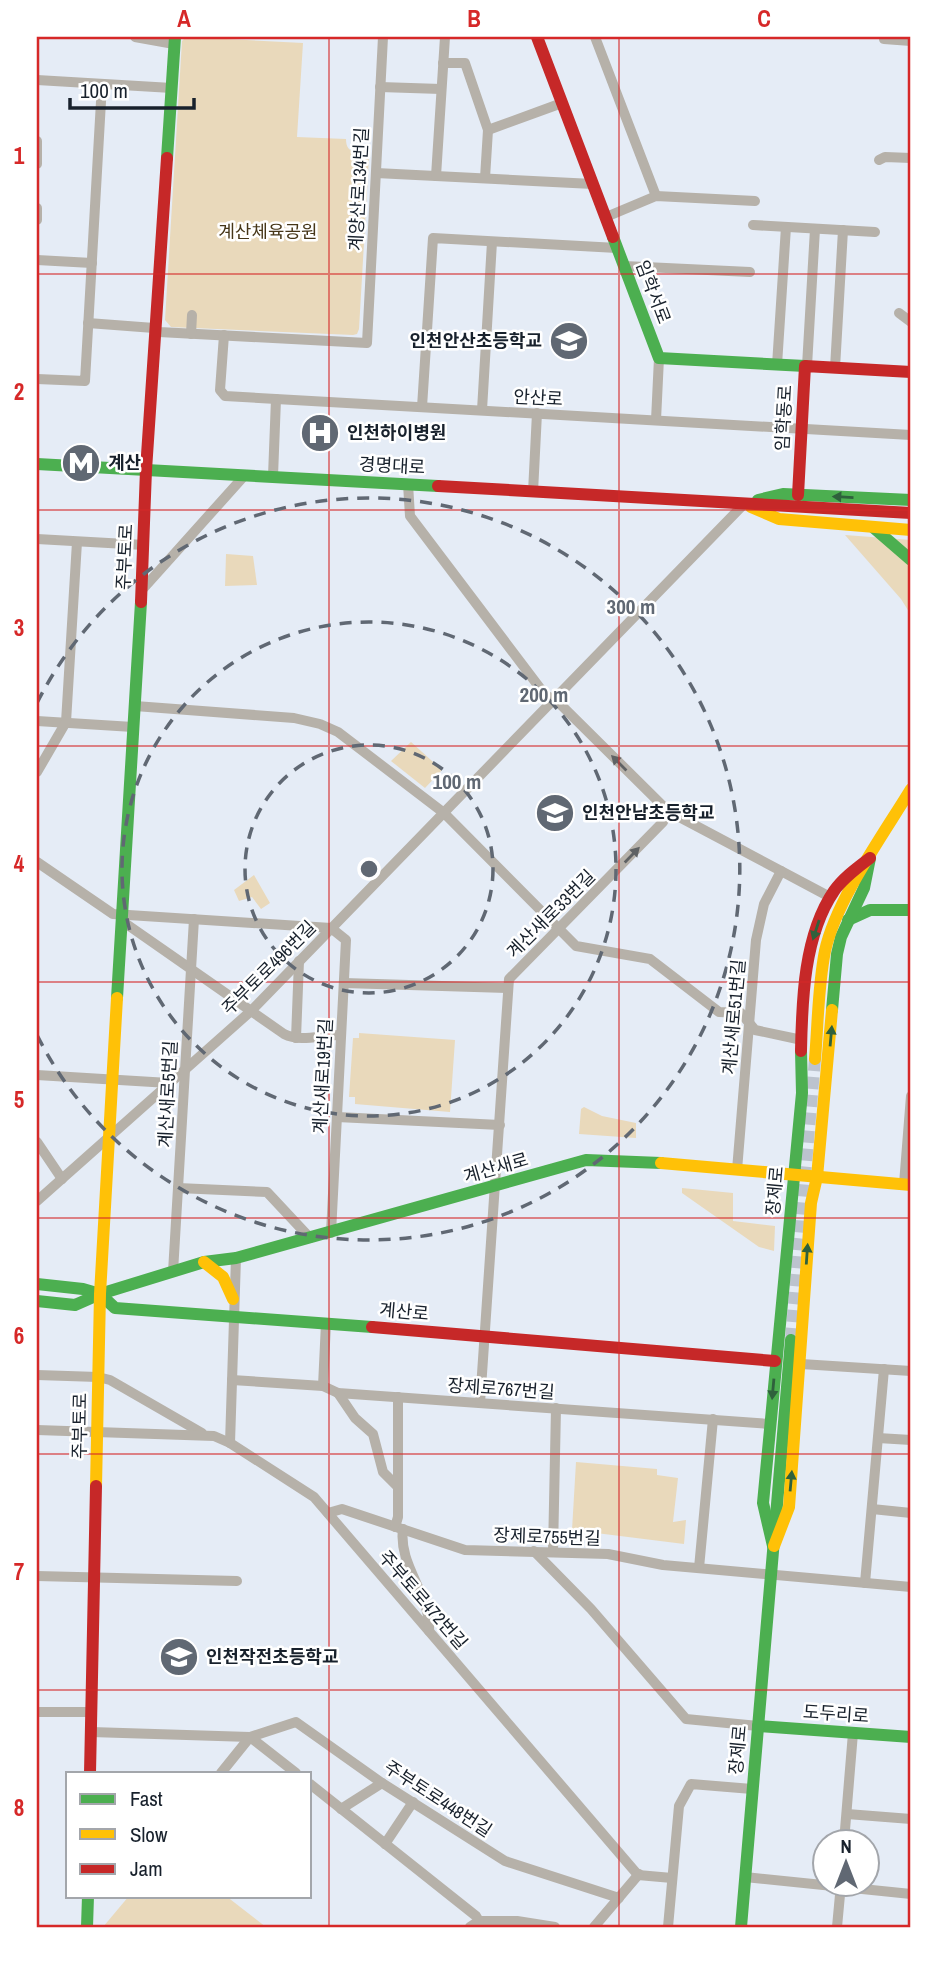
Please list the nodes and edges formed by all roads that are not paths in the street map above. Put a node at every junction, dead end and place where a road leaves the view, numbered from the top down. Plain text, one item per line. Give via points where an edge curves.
1 (135, 37) edge
2 (383, 37) edge
3 (444, 37) edge
4 (537, 37) edge
5 (595, 37) edge
6 (884, 37) edge
7 (174, 40) edge
8 (911, 41) edge
9 (443, 63) junction
10 (37, 80) edge
11 (102, 84) junction
12 (442, 84) junction
13 (172, 88) junction
14 (380, 88) junction
15 (562, 103) junction
16 (488, 130) junction
17 (37, 141) edge
18 (911, 158) edge
19 (879, 160) dead end
20 (37, 164) edge
21 (376, 173) junction
22 (436, 176) junction
23 (485, 178) junction
24 (593, 184) junction
25 (656, 196) junction
26 (755, 201) dead end
27 (37, 208) edge
28 (606, 217) junction
29 (37, 220) edge
30 (753, 225) dead end
31 (786, 227) junction
32 (814, 229) junction
33 (843, 230) junction
34 (875, 232) dead end
35 (492, 242) junction
36 (617, 248) junction
37 (37, 260) edge
38 (92, 263) junction
39 (624, 266) junction
40 (750, 272) dead end
41 (899, 313) dead end
42 (192, 315) dead end
43 (911, 322) edge
44 (88, 323) junction
45 (157, 330) junction
46 (191, 334) junction
47 (224, 335) junction
48 (659, 358) junction
49 (777, 365) junction
50 (806, 366) junction
51 (835, 368) junction
52 (911, 372) edge
53 (37, 379) edge
54 (276, 399) junction
55 (422, 407) junction
56 (482, 410) junction
57 (537, 413) junction
58 (656, 420) junction
59 (801, 429) junction
60 (911, 435) edge
61 (37, 464) edge
62 (146, 470) junction
63 (245, 475) junction
64 (273, 477) junction
65 (408, 484) junction
66 (533, 492) junction
67 (798, 495) junction
68 (911, 500) edge
69 (744, 504) junction
70 (911, 513) edge
71 (874, 528) junction
72 (911, 530) edge
73 (37, 539) edge
74 (78, 542) junction
75 (144, 545) junction
76 (911, 560) edge
77 (141, 591) junction
78 (555, 699) junction
79 (135, 706) junction
80 (37, 720) edge
81 (66, 722) junction
82 (133, 727) junction
83 (37, 772) edge
84 (911, 789) edge
85 (668, 811) junction
86 (444, 813) junction
87 (870, 858) junction
88 (37, 862) edge
89 (781, 871) junction
90 (864, 888) junction
91 (830, 897) junction
92 (883, 908) junction
93 (911, 910) edge
94 (122, 918) junction
95 (194, 919) junction
96 (848, 921) junction
97 (331, 928) junction
98 (559, 929) junction
99 (299, 961) junction
100 (191, 969) junction
101 (344, 983) junction
102 (507, 988) junction
103 (251, 1011) junction
104 (749, 1022) junction
105 (341, 1035) junction
106 (296, 1038) junction
107 (802, 1040) junction
108 (815, 1059) tunnel mouth
109 (800, 1060) junction
110 (185, 1069) junction
111 (37, 1074) edge
112 (113, 1080) junction
113 (827, 1082) junction
114 (169, 1083) junction
115 (911, 1096) edge
116 (337, 1116) junction
117 (500, 1125) junction
118 (109, 1137) junction
119 (37, 1142) edge
120 (737, 1170) junction
121 (794, 1175) junction
122 (817, 1177) junction
123 (62, 1179) junction
124 (907, 1185) edge
125 (496, 1186) junction
126 (178, 1188) junction
127 (37, 1201) edge
128 (331, 1233) junction
129 (310, 1238) junction
130 (236, 1258) junction
131 (204, 1262) junction
132 (173, 1272) junction
133 (37, 1284) edge
134 (100, 1294) junction
135 (233, 1299) junction
136 (37, 1301) edge
137 (779, 1313) junction
138 (804, 1314) junction
139 (233, 1315) junction
140 (326, 1323) junction
141 (485, 1336) junction
142 (791, 1340) tunnel mouth
143 (775, 1361) junction
144 (801, 1364) junction
145 (884, 1369) junction
146 (911, 1371) edge
147 (37, 1375) edge
148 (98, 1377) junction
149 (232, 1380) junction
150 (323, 1386) junction
151 (338, 1393) junction
152 (398, 1397) junction
153 (480, 1403) junction
154 (556, 1408) junction
155 (713, 1419) junction
156 (770, 1424) junction
157 (37, 1430) edge
158 (97, 1432) junction
159 (209, 1436) junction
160 (878, 1438) junction
161 (911, 1440) edge
162 (230, 1443) junction
163 (398, 1487) junction
164 (872, 1509) junction
165 (328, 1513) junction
166 (911, 1513) edge
167 (399, 1528) junction
168 (773, 1546) junction
169 (534, 1551) junction
170 (553, 1552) junction
171 (699, 1568) junction
172 (771, 1575) junction
173 (37, 1576) edge
174 (94, 1577) junction
175 (237, 1581) dead end
176 (865, 1583) junction
177 (911, 1587) edge
178 (429, 1631) junction
179 (37, 1712) edge
180 (92, 1712) junction
181 (758, 1726) junction
182 (91, 1732) junction
183 (853, 1733) junction
184 (250, 1737) junction
185 (911, 1737) edge
186 (90, 1772) edge
187 (222, 1772) edge
188 (295, 1772) edge
189 (382, 1783) junction
190 (312, 1786) edge
191 (752, 1789) junction
192 (414, 1802) junction
193 (341, 1809) junction
194 (846, 1814) junction
195 (911, 1819) edge
196 (845, 1828) edge
197 (385, 1844) junction
198 (638, 1875) junction
199 (746, 1877) junction
200 (672, 1878) junction
201 (811, 1882) edge
202 (881, 1890) edge
203 (911, 1894) edge
204 (88, 1898) edge
205 (619, 1898) junction
206 (840, 1898) edge
207 (475, 1924) edge
208 (87, 1927) edge
209 (555, 1927) edge
210 (594, 1927) edge
211 (668, 1927) edge
212 (741, 1927) edge
213 (837, 1927) edge

1 - 7 street
2 - 14 street, 계양산로134번길
3 - 9 street
4 - 15 main road, 임학서로
5 - 25 street
6 - 8 street
7 - 13 main road, 주부토로
9 - 12 street
9 - 16 street via 465,63
10 - 11 street
11 - 13 street
11 - 38 street
12 - 14 street
12 - 22 street
13 - 45 main road, 주부토로
14 - 21 street, 계양산로134번길
15 - 16 street
15 - 24 main road, 임학서로
16 - 23 street
17 - 20 street
18 - 19 street
21 - 22 street
21 - 47 street, 계양산로134번길 via 367,343
22 - 23 street
23 - 24 street
24 - 28 main road, 임학서로
25 - 26 street
25 - 28 street
27 - 29 street
28 - 36 main road, 임학서로
30 - 31 street
31 - 32 street
31 - 49 street
32 - 33 street
32 - 50 street
33 - 34 street
33 - 51 street
35 - 36 street
35 - 55 street via 433,238
35 - 56 street
36 - 39 main road, 임학서로
37 - 38 street
38 - 44 street
39 - 40 street
39 - 48 main road, 임학서로
41 - 43 street
42 - 46 street
44 - 45 street
44 - 53 street via 85,381
45 - 46 street
45 - 62 main road, 주부토로
46 - 47 street
47 - 54 street, 안산로 via 220,390 225,396
48 - 49 main road
48 - 58 street
49 - 50 main road
50 - 51 main road, 임학동로
50 - 59 main road, 임학동로
51 - 52 main road, 임학동로
54 - 55 street, 안산로
54 - 64 street
55 - 56 street, 안산로
56 - 57 street, 안산로
57 - 58 street, 안산로
57 - 66 street
58 - 59 street, 안산로
59 - 60 street, 안산로
59 - 67 main road, 임학동로
61 - 62 main road, 경명대로
62 - 63 main road, 경명대로
62 - 75 main road, 주부토로
63 - 64 main road, 경명대로
63 - 77 street
64 - 65 main road, 경명대로
65 - 66 main road, 경명대로
65 - 78 street via 410,516 546,696
66 - 69 main road, 경명대로
68 -> 67 main road, 경명대로
67 - 69 main road, 경명대로
69 - 70 main road, 경명대로
69 - 71 main road, 경명대로 via 779,519
69 - 78 street, 주부토로496번길
71 - 72 main road, 경명대로
71 - 76 main road
73 - 74 street
74 - 75 street
74 - 81 street
75 - 77 main road, 주부토로
77 - 79 main road, 주부토로
85 -> 78 street
78 - 86 street, 주부토로496번길
79 - 82 main road, 주부토로
79 - 86 street via 320,724 338,732
80 - 81 street
81 - 82 street
81 - 83 street
82 - 94 main road, 주부토로
84 - 87 main road, 장제로
85 - 89 street
98 -> 85 street, 계산새로33번길 via 663,822
86 - 97 street, 주부토로496번길
86 - 98 street
87 - 90 main road, 장제로
87 - 91 main road, 장제로 via 843,879
87 - 108 main road, 장제로 via 846,897 825,952
88 - 94 street
89 - 91 street
89 - 104 street, 계산새로51번길 via 759,922
90 - 92 main road
90 - 96 main road, 장제로
91 -> 107 main road, 장제로 via 812,939
92 - 93 main road
92 - 96 main road via 857,913
94 - 95 street
94 - 100 street
94 - 112 main road, 주부토로
95 - 97 street
95 - 100 street, 계산새로5번길
113 -> 96 main road, 장제로 via 837,954
97 - 99 street, 주부토로496번길
97 - 101 street, 계산새로19번길 via 346,940
98 - 102 street, 계산새로33번길 via 509,979
98 - 104 street via 576,946 650,958 719,1012 741,1013
99 - 103 street, 주부토로496번길
99 - 106 street
100 - 103 street
100 - 110 street, 계산새로5번길
101 - 102 street
101 - 105 street, 계산새로19번길
102 - 117 street
103 - 106 street
103 - 110 street, 주부토로496번길
104 - 107 street via 755,1030
104 - 120 street, 계산새로51번길
105 - 106 street
105 - 116 street, 계산새로19번길
107 - 109 main road, 장제로
109 - 113 main road via 806,1086 818,1089
109 - 121 main road, 장제로 via 802,1093
110 - 114 street, 주부토로496번길
110 - 126 street, 계산새로5번길
111 - 112 street
112 - 114 street
112 - 118 main road, 주부토로
113 - 122 main road, 장제로
114 - 118 street, 주부토로496번길
115 - 124 street
116 - 117 street
116 - 128 street, 계산새로19번길
117 - 125 street
118 - 123 street, 주부토로496번길
118 - 134 main road, 주부토로
119 - 123 street
120 - 121 main road, 계산새로
120 - 125 main road, 계산새로 via 605,1158
121 - 122 main road, 계산새로
121 - 137 main road, 장제로
122 - 124 main road, 계산새로
138 -> 122 main road, 장제로 via 811,1203
123 - 127 street, 주부토로496번길
125 - 128 main road, 계산새로
125 - 141 street
126 - 129 street via 267,1192
126 - 132 street, 계산새로5번길
128 - 129 main road, 계산새로
129 - 130 main road, 계산새로
130 - 131 main road, 계산새로
130 - 135 street
131 - 132 main road, 계산새로
131 - 135 main road via 224,1275
132 - 134 main road, 계산새로
133 - 134 main road
134 - 136 main road via 75,1305
134 - 139 main road, 계산로 via 115,1308
134 - 148 main road, 주부토로
135 - 139 street
137 - 138 main road via 791,1301
137 - 143 main road, 장제로
138 - 144 main road, 장제로
139 - 140 main road, 계산로
139 - 149 street
140 - 141 main road, 계산로
140 - 150 street
141 - 143 main road, 계산로
141 - 153 street
142 - 168 main road, 장제로
143 -> 156 main road, 장제로
144 - 145 street
168 -> 144 main road, 장제로 via 789,1507
145 - 146 street
145 - 160 street
147 - 148 street
148 - 158 main road, 주부토로
148 - 159 street
149 - 150 street, 장제로767번길
149 - 162 street
150 - 151 street, 장제로767번길
151 - 152 street, 장제로767번길
151 - 163 street via 355,1419 373,1434 383,1472
152 - 153 street, 장제로767번길
152 - 163 street
153 - 154 street, 장제로767번길
154 - 155 street, 장제로767번길
154 - 170 street
155 - 156 street, 장제로767번길
155 - 171 street
156 - 168 main road, 장제로 via 764,1503
157 - 158 street, 주부토로472번길
158 - 159 street, 주부토로472번길
158 - 174 main road, 주부토로
159 - 162 street, 주부토로472번길
160 - 161 street
160 - 164 street
162 - 165 street, 주부토로472번길 via 314,1497
163 - 167 street
164 - 166 street
164 - 176 street
165 - 167 street, 장제로755번길 via 342,1509
165 - 178 street, 주부토로472번길
167 - 169 street, 장제로755번길 via 465,1550
167 - 178 street via 424,1601
168 - 172 main road, 장제로
169 - 170 street, 장제로755번길
169 - 181 street via 686,1718
170 - 171 street, 장제로755번길 via 608,1554
171 - 172 street, 장제로755번길
172 - 176 street, 장제로755번길
172 - 181 main road, 장제로
173 - 174 street
174 - 175 street
174 - 180 main road, 주부토로
176 - 177 street, 장제로755번길
178 - 198 street, 주부토로472번길
179 - 180 street
180 - 182 main road, 주부토로
181 - 183 main road, 도두리로
181 - 191 main road, 장제로
182 - 184 street, 주부토로448번길
182 - 186 main road, 주부토로
183 - 185 main road, 도두리로
183 - 194 street
184 - 187 street
184 - 188 street
184 - 189 street, 주부토로448번길 via 296,1722
189 - 192 street, 주부토로448번길
189 - 193 street
190 - 193 street
191 - 199 main road, 장제로
191 - 200 street, 장제로 via 691,1784 679,1806
192 - 197 street
192 - 205 street, 주부토로448번길 via 505,1861
193 - 197 street
194 - 195 street
194 - 196 street
197 - 207 street via 476,1916
198 - 200 street
198 - 205 street
199 - 201 street
199 - 212 main road, 장제로
200 - 211 street, 장제로
202 - 203 street
204 - 208 main road
205 - 210 street
206 - 213 street
207 - 209 street via 517,1921

